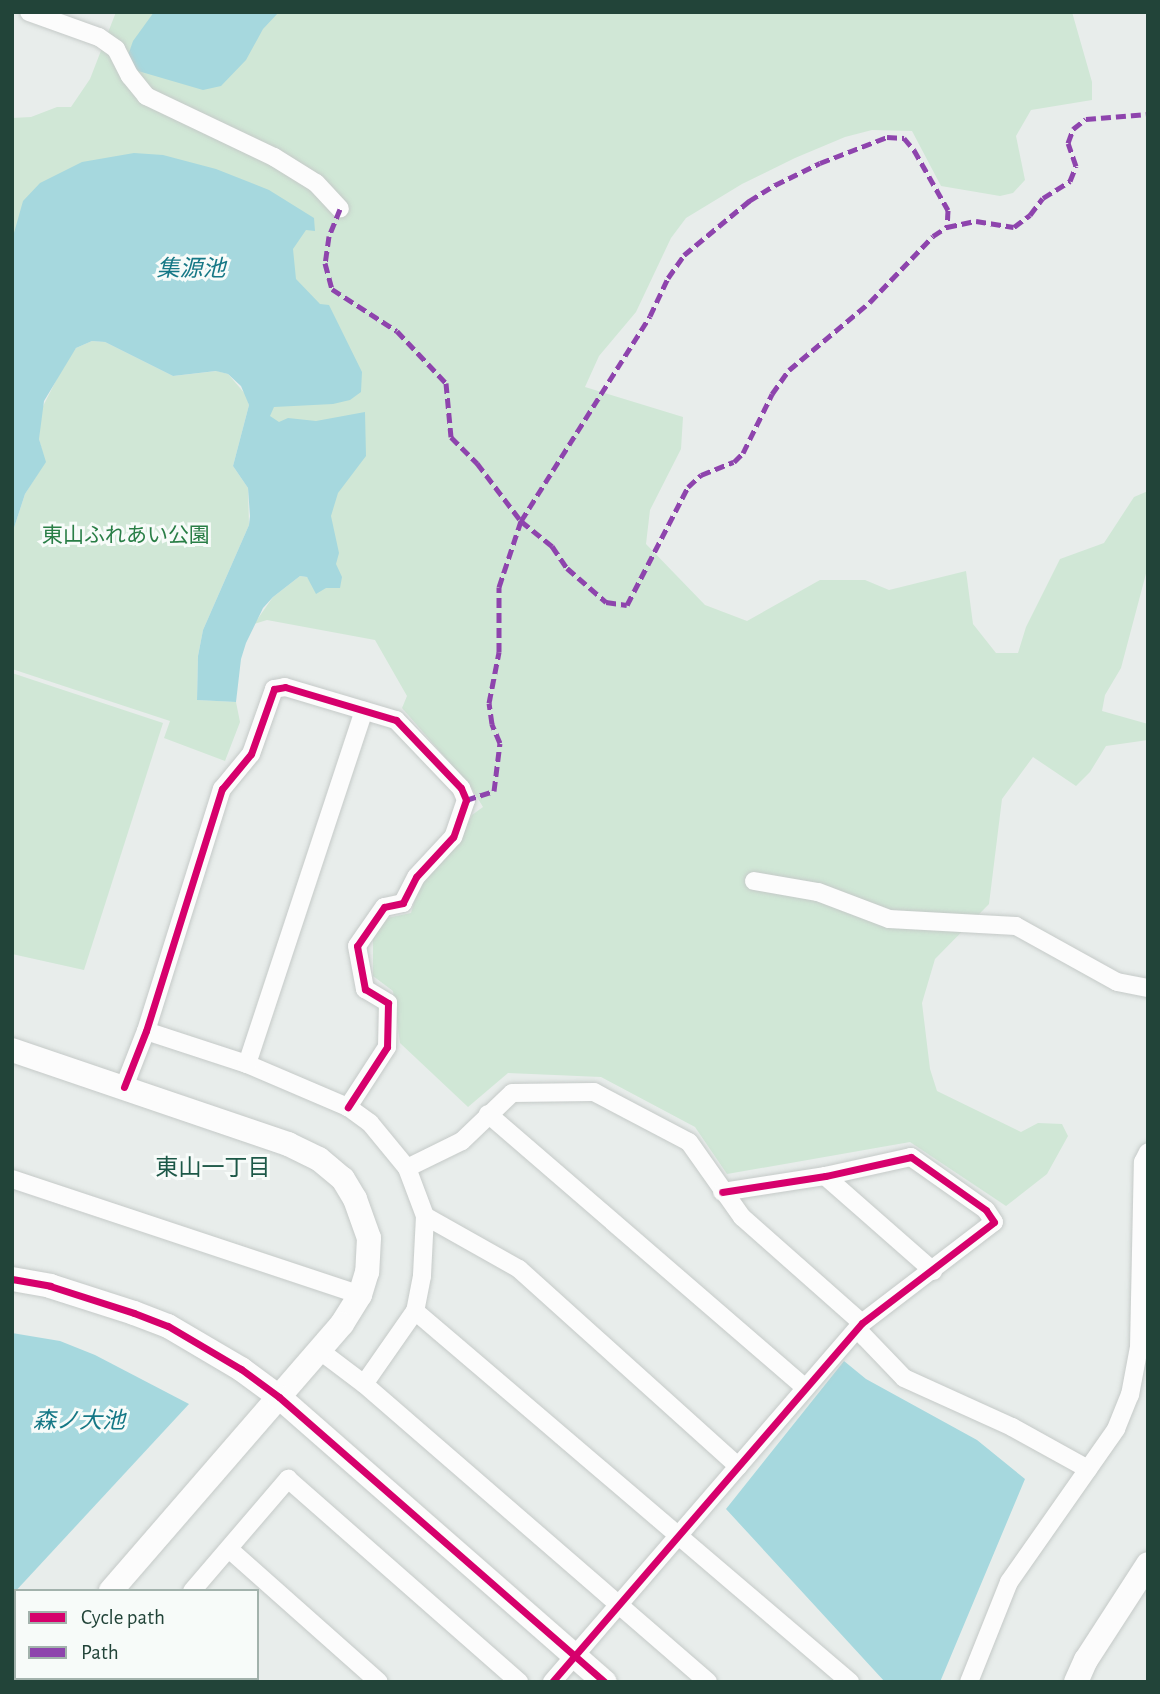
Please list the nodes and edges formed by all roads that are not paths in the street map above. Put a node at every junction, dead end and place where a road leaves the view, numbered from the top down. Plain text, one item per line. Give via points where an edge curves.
1 (29, 12) edge
2 (340, 209) dead end
3 (364, 711) junction
4 (754, 881) dead end
5 (1148, 988) edge
6 (146, 1031) junction
7 (12, 1050) edge
8 (247, 1064) junction
9 (124, 1087) junction
10 (348, 1107) junction
11 (488, 1114) junction
12 (1148, 1152) edge
13 (407, 1168) junction
14 (825, 1176) junction
15 (12, 1179) edge
16 (722, 1192) junction
17 (425, 1216) junction
18 (933, 1271) junction
19 (12, 1279) edge
20 (360, 1295) junction
21 (415, 1311) junction
22 (859, 1326) junction
23 (320, 1350) junction
24 (364, 1384) junction
25 (805, 1388) junction
26 (279, 1397) junction
27 (738, 1466) junction
28 (1088, 1469) junction
29 (677, 1536) junction
30 (229, 1549) junction
31 (1148, 1564) edge
32 (113, 1589) edge
33 (194, 1589) edge
34 (619, 1604) junction
35 (575, 1655) junction
36 (379, 1682) edge
37 (519, 1682) edge
38 (552, 1682) edge
39 (605, 1682) edge
40 (708, 1682) edge
41 (850, 1682) edge
42 (970, 1682) edge
43 (1076, 1682) edge

1 - 2 street via 99,37 116,49 146,96 274,158 316,183
3 - 6 street via 285,687 274,689 251,754 222,789
3 - 8 street
3 - 10 street via 396,720 461,788 466,800 453,837 416,877 403,903 384,907 357,946 365,989 388,1003 387,1046
4 - 5 street via 818,892 889,919 1016,926 1117,982
6 - 8 street
6 - 9 street
7 - 9 street
8 - 10 street
9 - 20 street via 288,1144 336,1170 355,1199 369,1238
10 - 13 street via 370,1122
11 - 13 street via 462,1141
11 - 16 street via 512,1093 594,1092 689,1142
11 - 25 street
12 - 28 street via 1143,1162 1139,1347 1130,1395 1116,1429
13 - 17 street
14 - 16 street
14 - 18 street
14 - 18 street via 911,1157 986,1210 994,1222
15 - 20 street
16 - 22 street via 760,1236
17 - 21 street
17 - 27 street via 519,1269
18 - 22 street
19 - 26 street via 91,1297 168,1326 206,1346
20 - 23 street
21 - 24 street
21 - 29 street
22 - 25 street
22 - 28 street via 904,1378 1012,1427
23 - 24 street
23 - 26 street
24 - 34 street
25 - 27 street
26 - 32 street
26 - 35 street
27 - 29 street
28 - 42 street via 1009,1581
29 - 34 street
29 - 41 street
30 - 33 street
30 - 36 street
30 - 37 street via 288,1479
31 - 43 street
34 - 35 street
34 - 40 street
35 - 38 street
35 - 39 street

